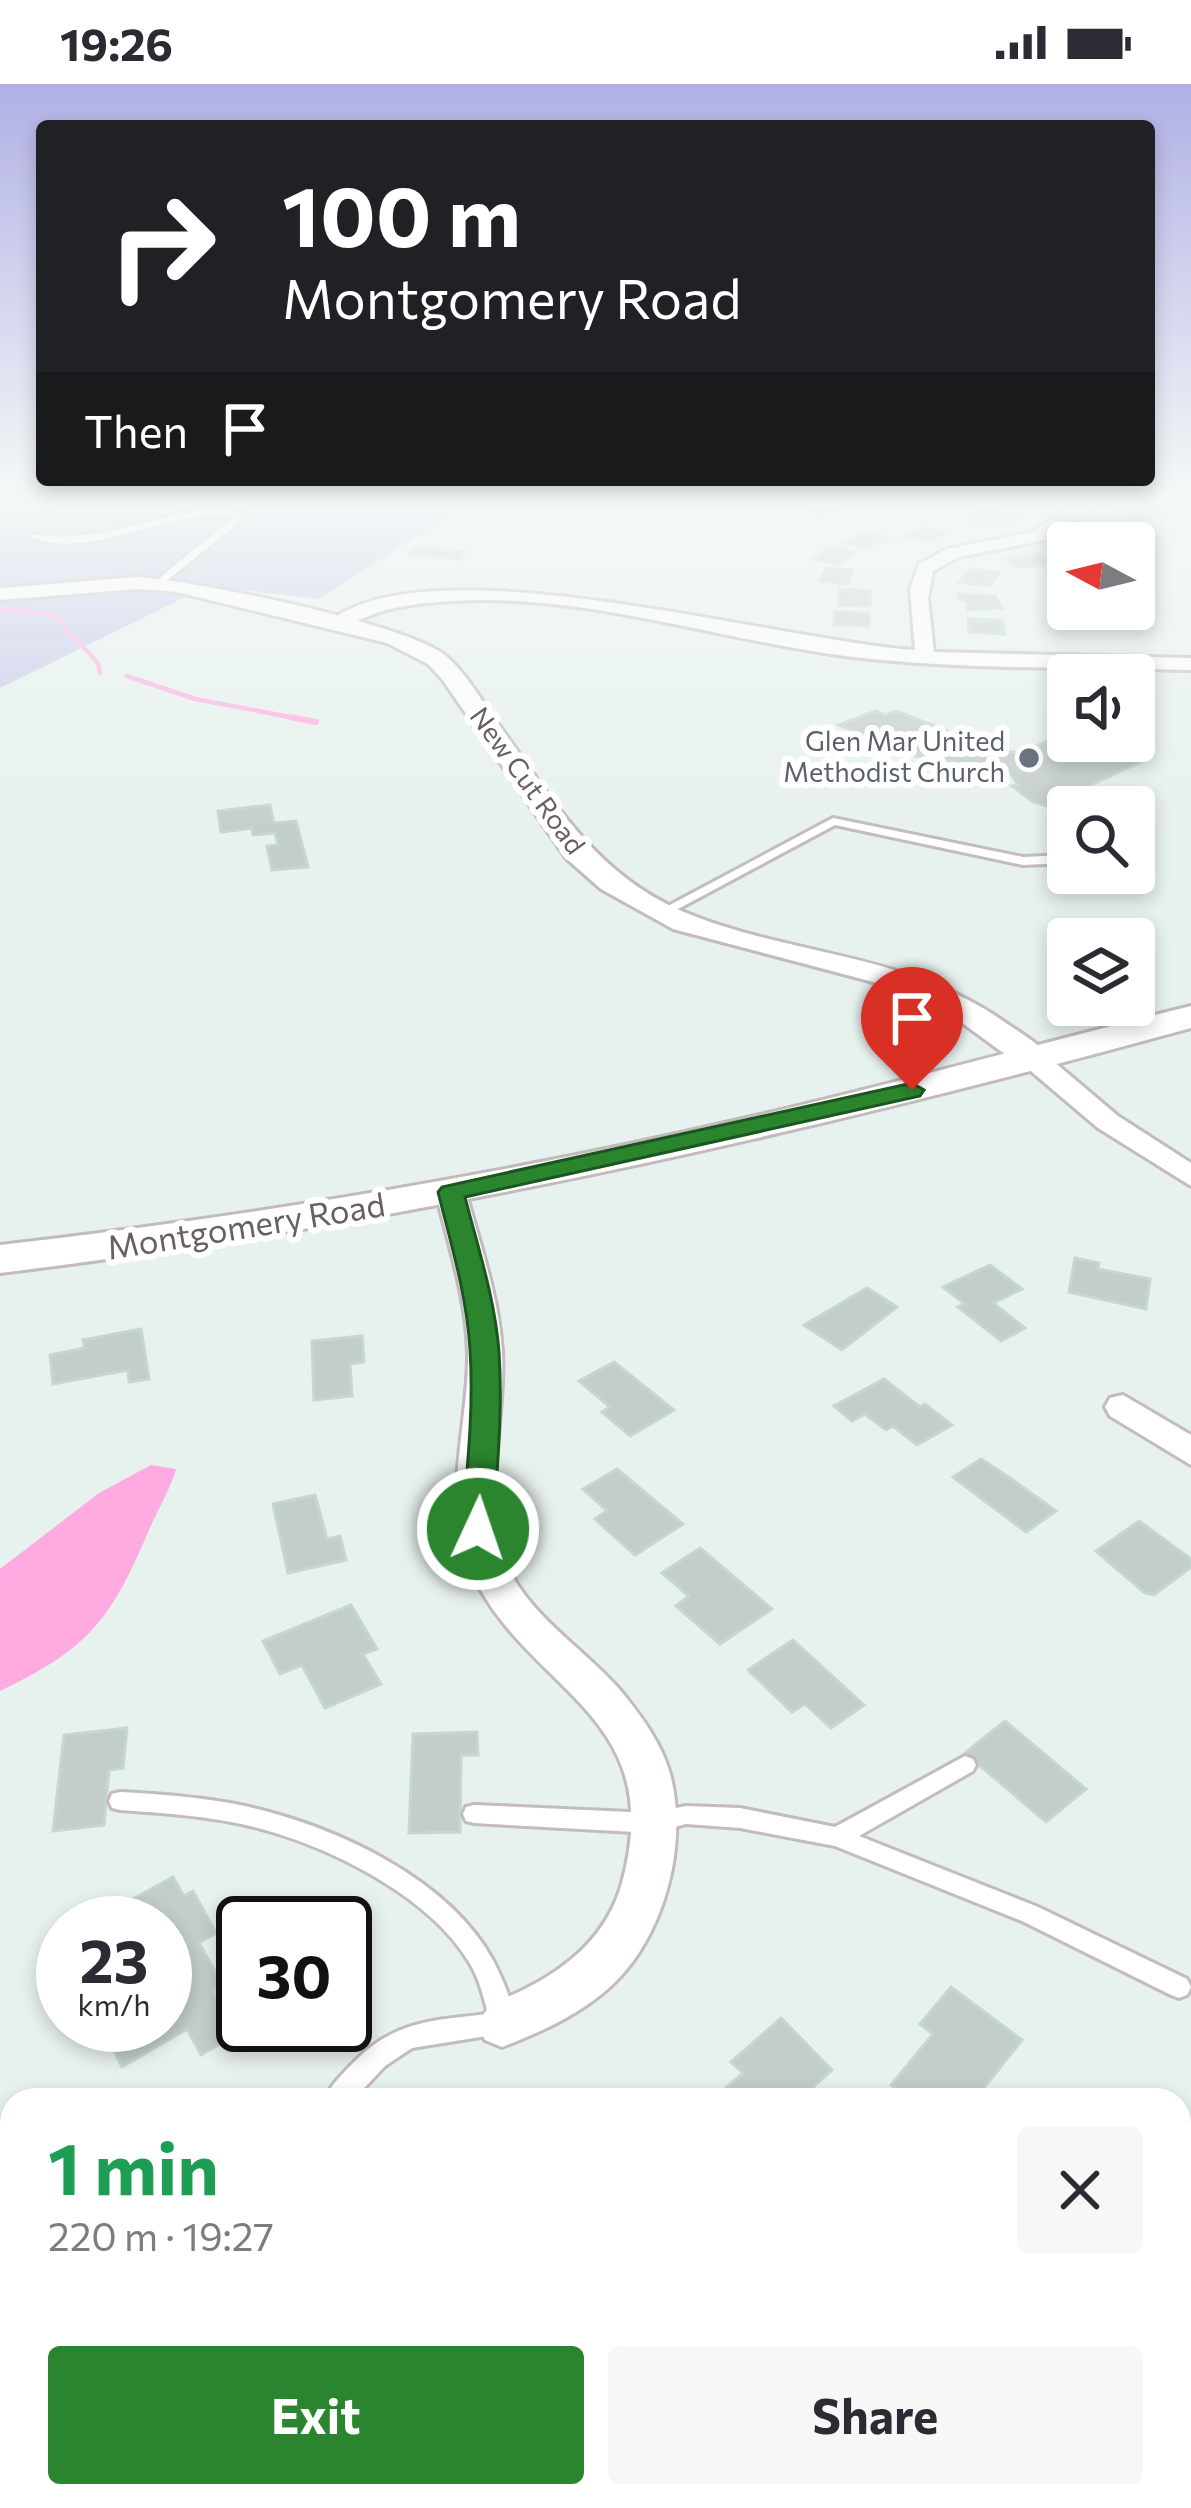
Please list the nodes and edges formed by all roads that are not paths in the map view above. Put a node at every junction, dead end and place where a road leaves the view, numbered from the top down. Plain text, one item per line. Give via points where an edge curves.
1 (281, 609) edge
2 (372, 609) edge
3 (603, 609) edge
4 (922, 609) edge
5 (339, 621) junction
6 (925, 656) junction
7 (1191, 664) edge
8 (1047, 860) edge
9 (659, 914) junction
10 (1191, 1016) edge
11 (1036, 1061) junction
12 (1191, 1177) edge
13 (451, 1192) junction
14 (0, 1259) edge
15 (1123, 1407) dead end
16 (1191, 1452) edge
17 (965, 1765) dead end
18 (120, 1801) dead end
19 (474, 1814) dead end
20 (652, 1823) junction
21 (837, 1837) junction
22 (1179, 1987) dead end
23 (502, 2024) junction
24 (347, 2088) edge

1 - 5 street, New Cut Road
2 - 5 street
3 - 6 street via 807,645
4 - 6 street
5 - 9 street, New Cut Road via 436,659 577,853 600,878
6 - 7 street
8 - 9 lane via 833,821
9 - 11 street, New Cut Road via 941,995
10 - 11 main road, Montgomery Road
11 - 12 street
11 - 13 main road, Montgomery Road
13 - 14 main road, Montgomery Road via 223,1232
13 - 20 street via 484,1349 478,1529 487,1564 608,1704 644,1760
15 - 16 street
17 - 21 lane
18 - 23 lane via 272,1822 369,1863 469,1936 500,1994
19 - 20 lane
20 - 21 lane via 686,1815 740,1818
20 - 23 street via 641,1899 620,1942 549,2003
21 - 22 lane via 1030,1914
23 - 24 lane via 402,2036 374,2054

